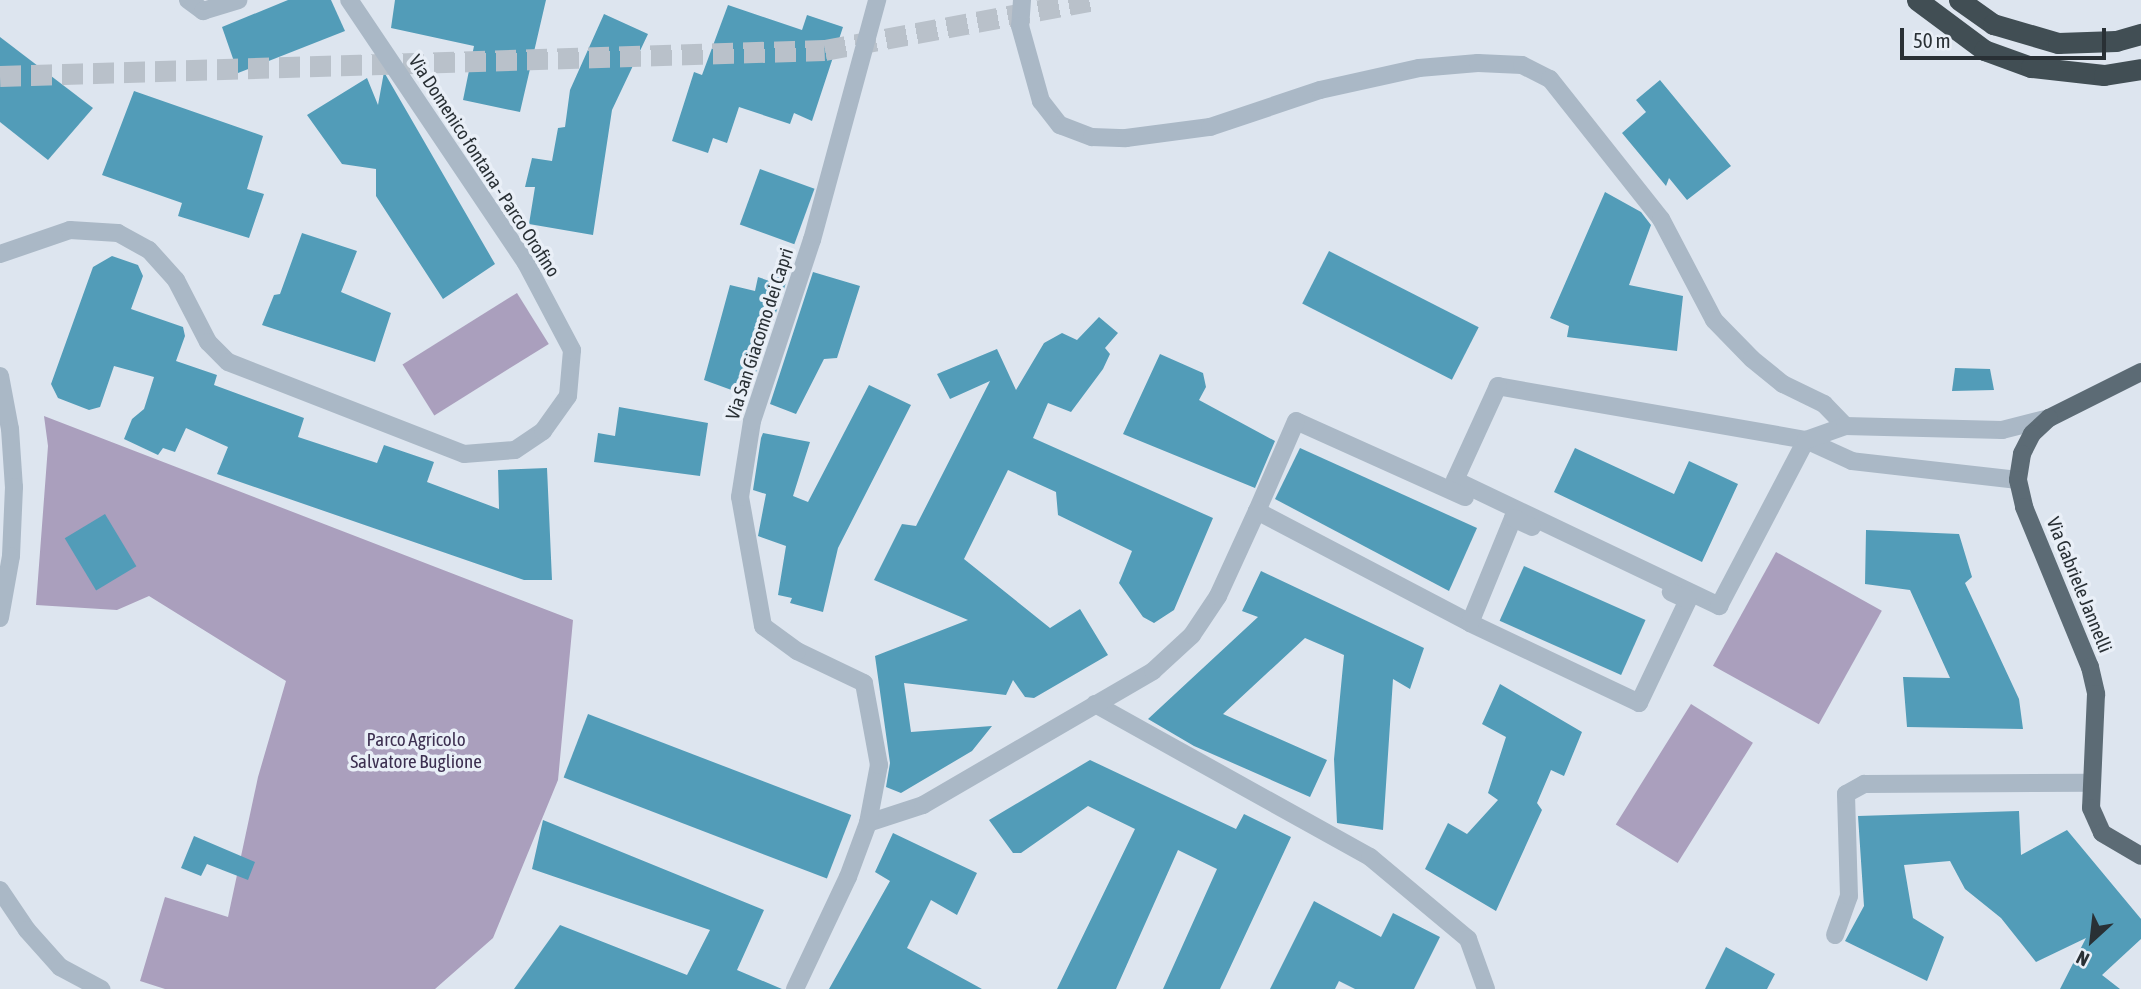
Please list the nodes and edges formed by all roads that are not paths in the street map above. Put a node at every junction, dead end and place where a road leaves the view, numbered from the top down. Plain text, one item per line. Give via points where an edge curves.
1 (188, 0) edge
2 (238, 0) edge
3 (349, 0) edge
4 (877, 0) edge
5 (1023, 0) edge
6 (1917, 0) edge
7 (1959, 0) edge
8 (2141, 34) edge
9 (2141, 69) edge
10 (0, 254) edge
11 (2141, 372) edge
12 (0, 376) edge
13 (2049, 418) junction
14 (1845, 426) junction
15 (1806, 440) junction
16 (2018, 480) junction
17 (1257, 512) junction
18 (1513, 518) junction
19 (3, 588) edge
20 (0, 618) edge
21 (1470, 622) junction
22 (1095, 704) junction
23 (2090, 783) junction
24 (868, 823) junction
25 (2141, 856) edge
26 (0, 890) edge
27 (1835, 934) dead end
28 (100, 989) edge
29 (795, 989) edge
30 (1486, 989) edge

1 - 2 street via 203,11
3 - 10 street, Via Domenico fontana - Parco Orofino via 526,262 572,349 568,396 543,431 515,450 464,454 228,362 208,342 176,280 149,250 118,233 70,230
4 - 24 street, Via San Giacomo dei Capri via 812,240 752,421 740,497 763,625 797,651 864,683 879,765
5 - 14 street via 1020,26 1041,101 1060,125 1092,137 1126,138 1210,127 1320,90 1419,68 1522,65 1550,79 1661,219 1714,320 1752,359 1783,384 1824,404
6 - 9 highway via 1984,50 2031,67 2104,75
7 - 8 highway via 1993,24 2058,43 2116,41
11 - 13 main road, Via Gabriele Jannelli
12 - 19 street via 14,487
13 - 14 street via 2002,430
13 - 16 main road, Via Gabriele Jannelli via 2032,434 2022,454
14 - 15 street
15 - 15 street via 1719,606 1455,480 1498,386
15 - 16 street via 1852,461
16 - 23 main road, Via Gabriele Jannelli via 2024,507 2090,667 2096,720
17 - 18 street via 1296,421
17 - 21 street
17 - 22 street via 1218,596 1192,635 1153,671
18 - 21 street
18 - 21 street via 1688,600 1639,703
19 - 20 street
22 - 24 street via 922,804
22 - 30 street via 1370,857 1468,940
23 - 25 main road, Via Gabriele Jannelli via 2091,808 2102,833
23 - 27 street via 1864,784 1846,794 1849,896
24 - 29 street, Via San Giacomo dei Capri
26 - 28 street via 27,930 61,967

